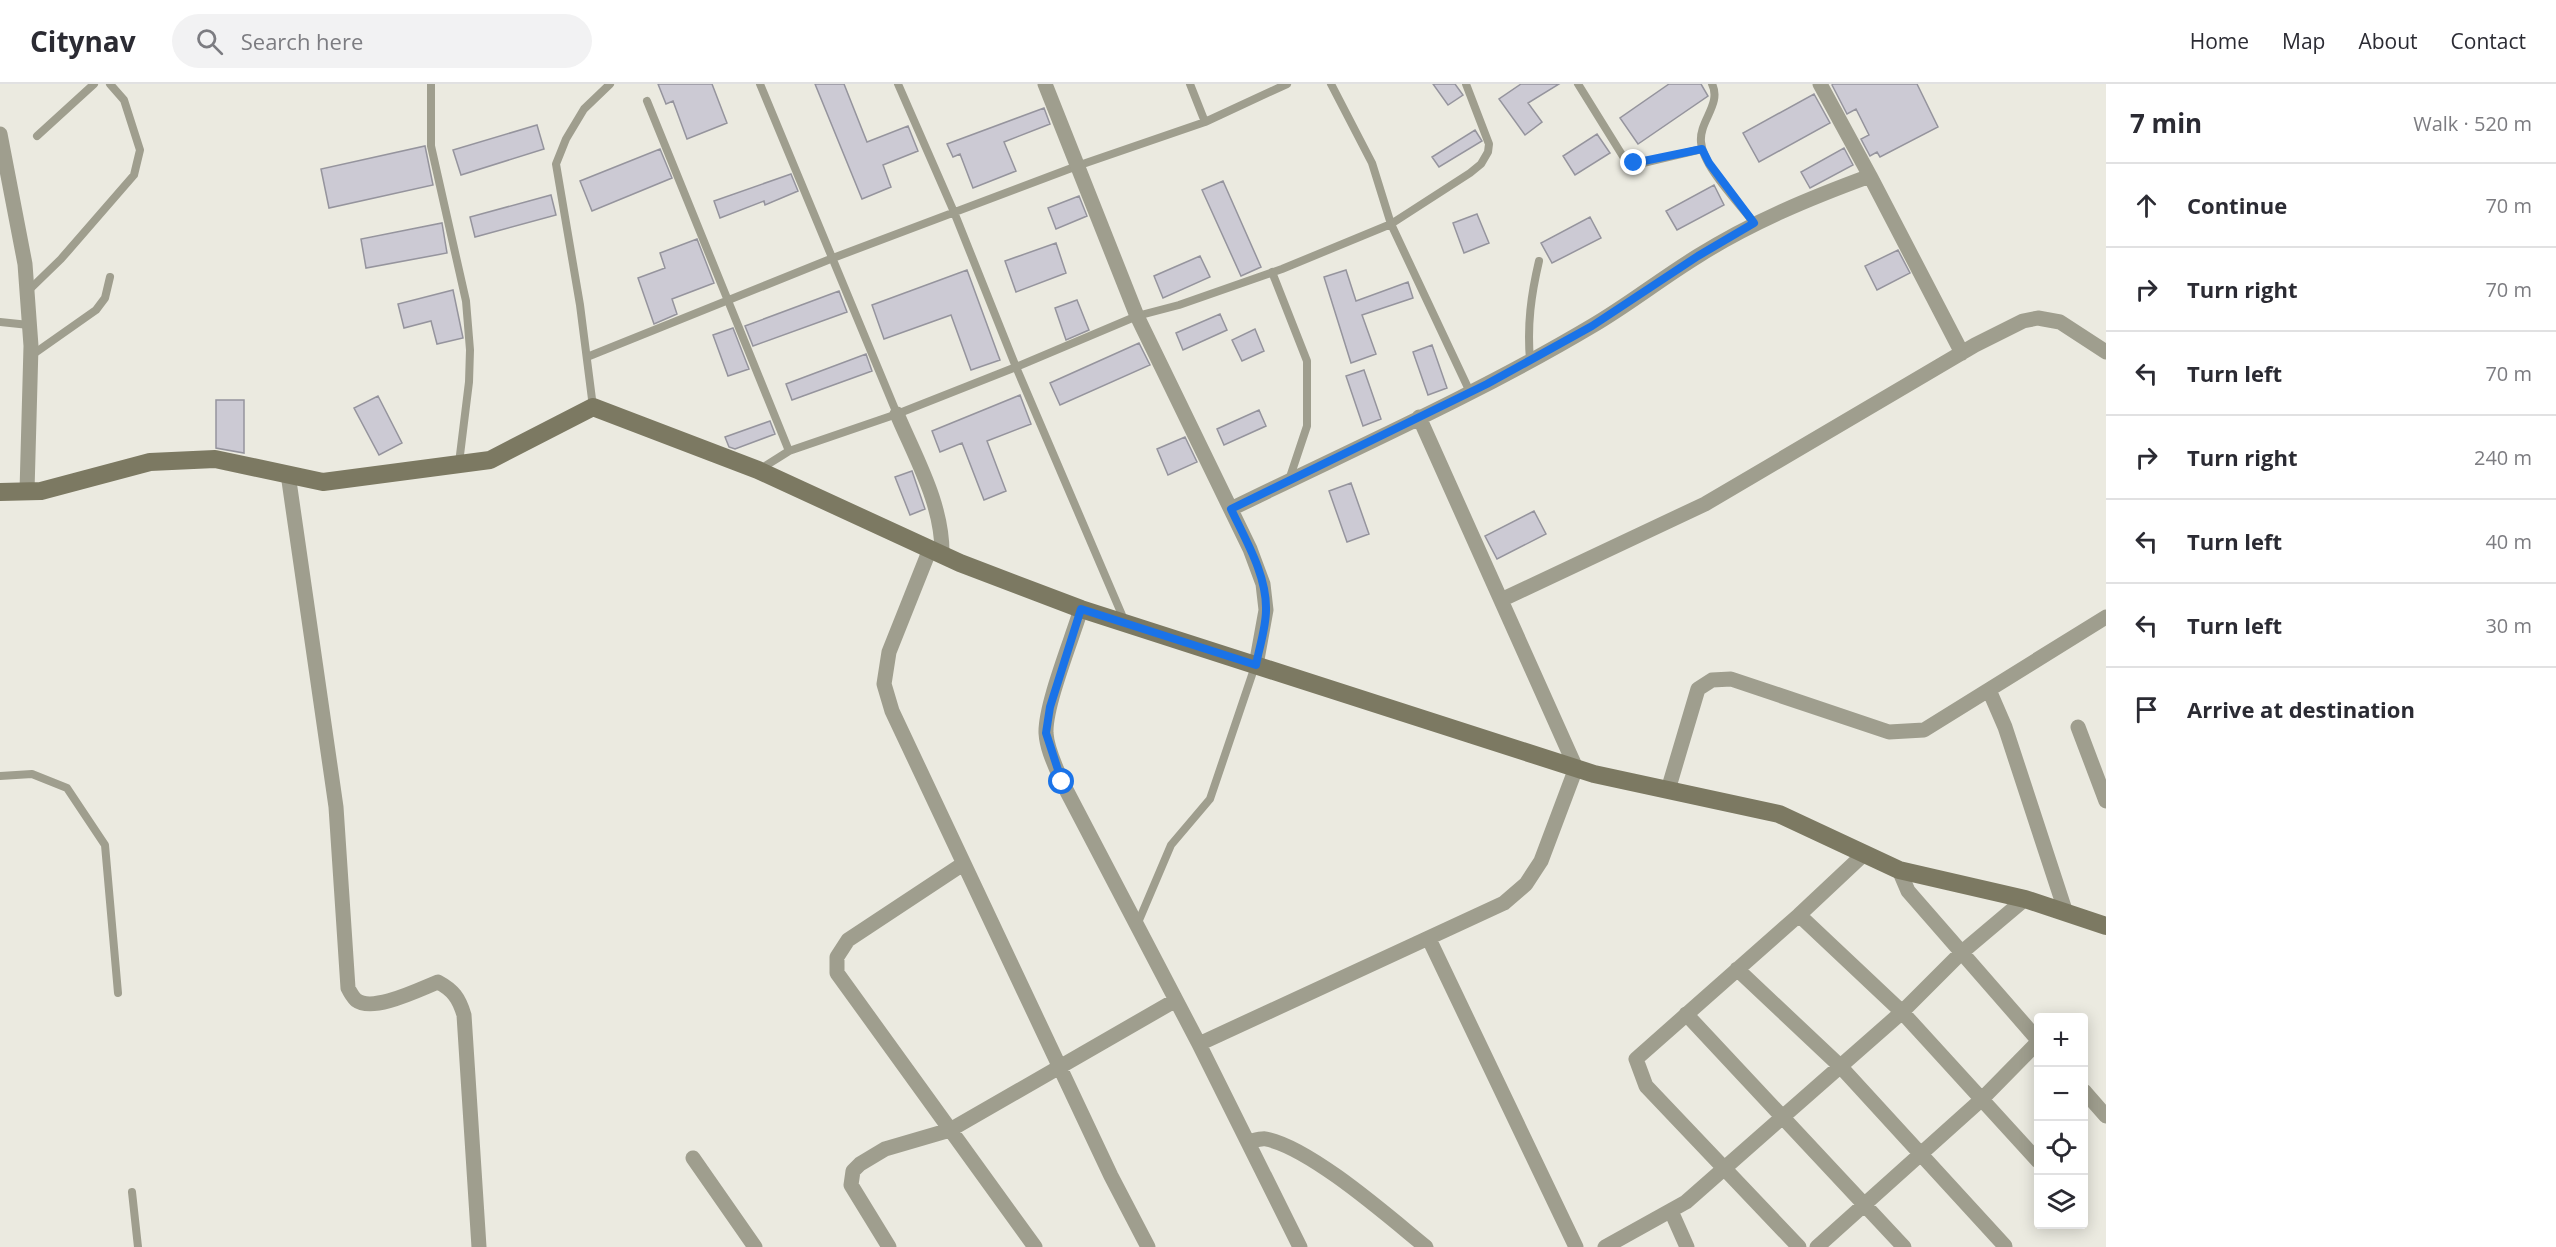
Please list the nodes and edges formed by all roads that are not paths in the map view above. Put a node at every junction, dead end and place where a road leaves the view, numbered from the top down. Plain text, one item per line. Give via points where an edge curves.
1 (94, 84) edge
2 (110, 84) edge
3 (431, 84) edge
4 (610, 84) edge
5 (760, 84) edge
6 (898, 84) edge
7 (1045, 84) edge
8 (1190, 84) edge
9 (1287, 84) edge
10 (1331, 84) edge
11 (1466, 84) edge
12 (1578, 84) edge
13 (1712, 84) edge
14 (1820, 84) edge
15 (647, 102) dead end
16 (1205, 122) junction
17 (0, 134) edge
18 (37, 136) dead end
19 (1702, 149) junction
20 (1077, 165) junction
21 (1870, 176) junction
22 (954, 212) junction
23 (1754, 223) junction
24 (1391, 224) junction
25 (833, 258) junction
26 (1539, 261) dead end
27 (1272, 272) junction
28 (110, 276) dead end
29 (27, 292) junction
30 (729, 300) junction
31 (1137, 316) junction
32 (0, 322) edge
33 (29, 325) junction
34 (2106, 352) edge
35 (1962, 353) junction
36 (30, 356) junction
37 (587, 357) junction
38 (1530, 360) junction
39 (1016, 368) junction
40 (1470, 392) junction
41 (593, 406) junction
42 (897, 414) junction
43 (1419, 417) junction
44 (789, 451) junction
45 (459, 464) junction
46 (758, 470) junction
47 (288, 474) junction
48 (1289, 480) junction
49 (27, 491) junction
50 (0, 492) edge
51 (1231, 509) junction
52 (936, 552) junction
53 (1501, 600) junction
54 (1081, 609) junction
55 (2106, 617) edge
56 (1125, 623) junction
57 (1256, 665) junction
58 (1989, 690) junction
59 (2078, 727) dead end
60 (1576, 768) junction
61 (0, 776) edge
62 (1668, 790) junction
63 (2106, 801) edge
64 (1864, 854) junction
65 (963, 864) junction
66 (1899, 870) junction
67 (2025, 898) junction
68 (2066, 913) junction
69 (1799, 915) junction
70 (1137, 925) junction
71 (2106, 927) edge
72 (1429, 939) junction
73 (1961, 953) junction
74 (1737, 969) junction
75 (118, 993) dead end
76 (1176, 1000) junction
77 (1902, 1012) junction
78 (1686, 1014) junction
79 (2034, 1036) edge
80 (1199, 1044) junction
81 (2034, 1045) edge
82 (1840, 1066) junction
83 (1059, 1069) junction
84 (2088, 1096) edge
85 (1982, 1099) junction
86 (2106, 1116) edge
87 (1782, 1117) junction
88 (950, 1130) junction
89 (1248, 1142) junction
90 (1920, 1153) junction
91 (2034, 1157) edge
92 (693, 1158) dead end
93 (1724, 1168) junction
94 (132, 1192) dead end
95 (1864, 1204) junction
96 (1671, 1210) junction
97 (2005, 1246) edge
98 (138, 1247) edge
99 (479, 1247) edge
100 (755, 1247) edge
101 (890, 1247) edge
102 (1035, 1247) edge
103 (1148, 1247) edge
104 (1300, 1247) edge
105 (1426, 1247) edge
106 (1576, 1247) edge
107 (1605, 1247) edge
108 (1688, 1247) edge
109 (1799, 1247) edge
110 (1817, 1247) edge
111 (1904, 1247) edge

1 - 18 lane
2 - 29 lane via 123,100 140,150 134,175
3 - 45 lane via 431,146 466,301 470,350
4 - 37 lane via 584,109 556,164
5 - 25 lane
6 - 22 lane
7 - 20 street
8 - 16 lane
9 - 16 lane
10 - 24 lane via 1372,163
11 - 24 lane via 1489,144 1488,152 1470,173
12 - 19 lane via 1624,158 1643,162
13 - 19 lane via 1714,101 1700,138
14 - 21 street
15 - 30 lane
16 - 20 lane
17 - 29 street via 14,198
19 - 23 lane
20 - 22 lane
20 - 31 street
21 - 23 street
21 - 35 street
22 - 25 lane
22 - 39 lane
23 - 38 street via 1592,326
24 - 27 lane
24 - 40 lane
25 - 30 lane
25 - 42 lane
26 - 38 lane via 1530,299
27 - 31 lane
27 - 48 lane via 1307,361 1307,426
28 - 36 lane via 105,298 96,310
29 - 33 street
30 - 37 lane
30 - 44 lane
31 - 39 lane
31 - 51 street
32 - 33 lane
33 - 36 street
34 - 35 street via 2060,322 2038,318 2023,321
35 - 53 street via 1705,504
36 - 49 street
37 - 41 lane
38 - 40 street
39 - 42 lane
39 - 56 lane
40 - 43 street
41 - 45 street via 490,459
41 - 46 street
42 - 44 lane
42 - 52 street via 939,514 942,533
43 - 48 street
43 - 53 street
44 - 46 lane
45 - 47 street via 323,482
46 - 52 street
47 - 49 street via 215,459 150,462 41,491
47 - 99 street via 336,807 348,988 357,1000 368,1004 438,982 459,999 464,1015
48 - 51 street
49 - 50 street
51 - 57 street via 1263,584 1266,610
52 - 54 street
52 - 65 street via 889,652 884,684 892,711
53 - 60 street
54 - 56 street
54 - 70 street via 1050,707 1046,733 1062,782
55 - 58 street
56 - 57 street
57 - 60 street
57 - 70 lane via 1210,799 1171,846
58 - 62 street via 1924,730 1889,732 1731,679 1712,680 1698,689
58 - 68 street via 2005,727
59 - 63 street
60 - 62 street
60 - 72 street via 1541,861 1526,884 1504,903
61 - 75 lane via 32,774 67,788 105,845
62 - 64 street via 1779,814
64 - 66 street
64 - 69 street
65 - 83 street
65 - 88 street via 848,940 837,957 837,973
66 - 67 street
66 - 73 street via 1908,891
67 - 68 street
67 - 73 street
68 - 71 street
69 - 74 street
69 - 77 street
70 - 76 street
72 - 80 street
72 - 106 street
73 - 77 street
73 - 79 street
74 - 78 street
74 - 82 street
76 - 80 street
76 - 83 street
77 - 82 street
77 - 85 street
78 - 87 street
78 - 93 street via 1636,1059 1646,1086
80 - 89 street
81 - 85 street
82 - 87 street
82 - 90 street
83 - 88 street
83 - 103 street
84 - 86 street
85 - 90 street
85 - 91 street
87 - 93 street
87 - 95 street
88 - 101 street via 885,1149 853,1172 851,1185
88 - 102 street
89 - 104 street
89 - 105 street via 1264,1139 1302,1154
90 - 95 street
90 - 97 street
92 - 100 street
93 - 96 street via 1686,1202
93 - 109 street
94 - 98 lane
95 - 110 street
95 - 111 street
96 - 107 street
96 - 108 street

